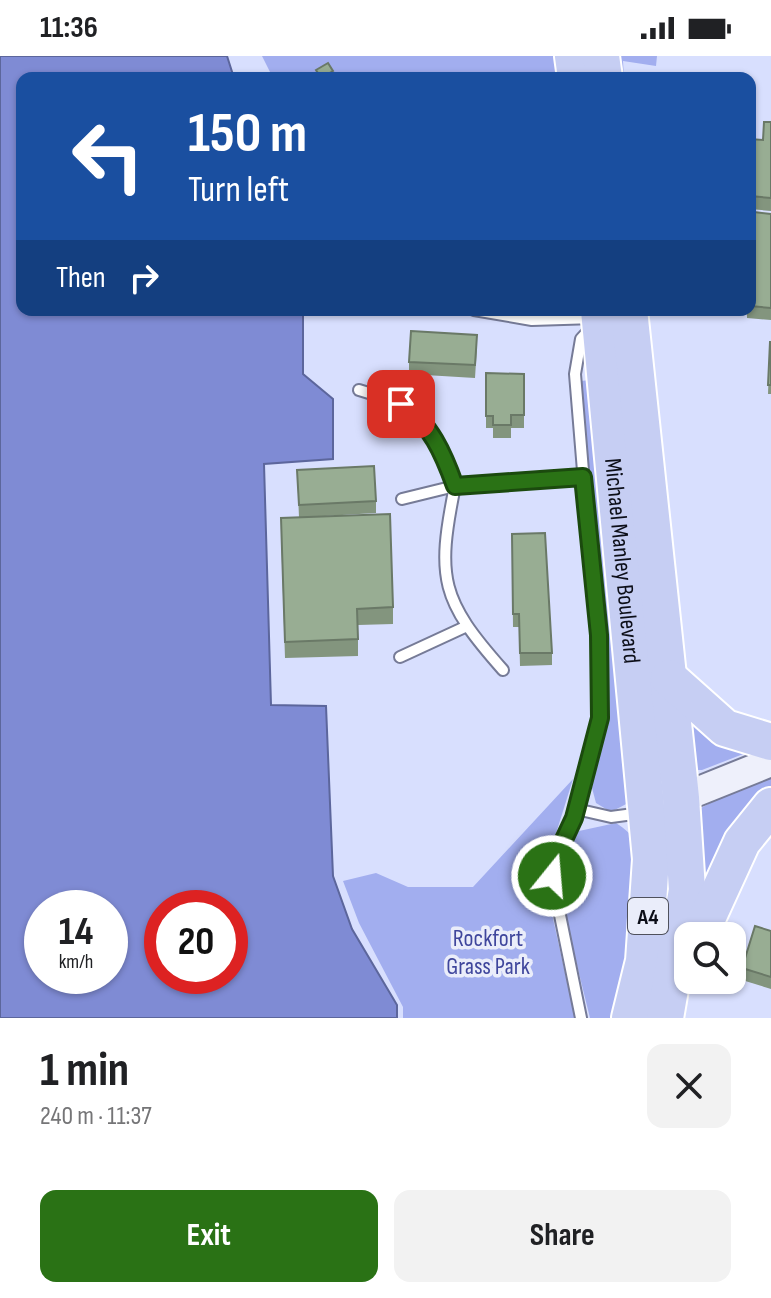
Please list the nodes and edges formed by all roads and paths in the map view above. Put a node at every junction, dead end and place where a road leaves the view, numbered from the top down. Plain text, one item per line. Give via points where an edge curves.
1 (509, 316) edge
2 (576, 316) edge
3 (606, 316) edge
4 (609, 316) edge
5 (609, 316) edge
6 (359, 390) dead end
7 (583, 477) junction
8 (455, 486) junction
9 (402, 499) dead end
10 (465, 627) junction
11 (400, 657) dead end
12 (503, 670) dead end
13 (669, 678) junction
14 (771, 742) edge
15 (771, 762) edge
16 (665, 805) junction
17 (771, 806) edge
18 (576, 809) junction
19 (705, 922) edge
20 (678, 994) edge
21 (581, 1018) edge
22 (630, 1018) edge
23 (668, 1018) edge

1 - 2 lane
3 - 7 lane via 581,339 576,357
4 - 13 highway, Michael Manley Boulevard
5 - 16 highway, Michael Manley Boulevard
6 - 8 lane via 412,411 444,454
7 - 8 lane
7 - 18 lane via 601,689 600,718
8 - 9 lane
8 - 10 lane via 445,556 451,599
10 - 11 lane
10 - 12 lane
13 - 14 highway via 725,728
13 - 16 highway, Michael Manley Boulevard
15 - 16 main road
16 - 18 lane via 611,817
16 - 22 highway, A4 via 651,859 644,961
16 - 23 highway, A4 via 687,890
17 - 19 highway via 742,842
18 - 21 lane via 552,876
20 - 23 highway

